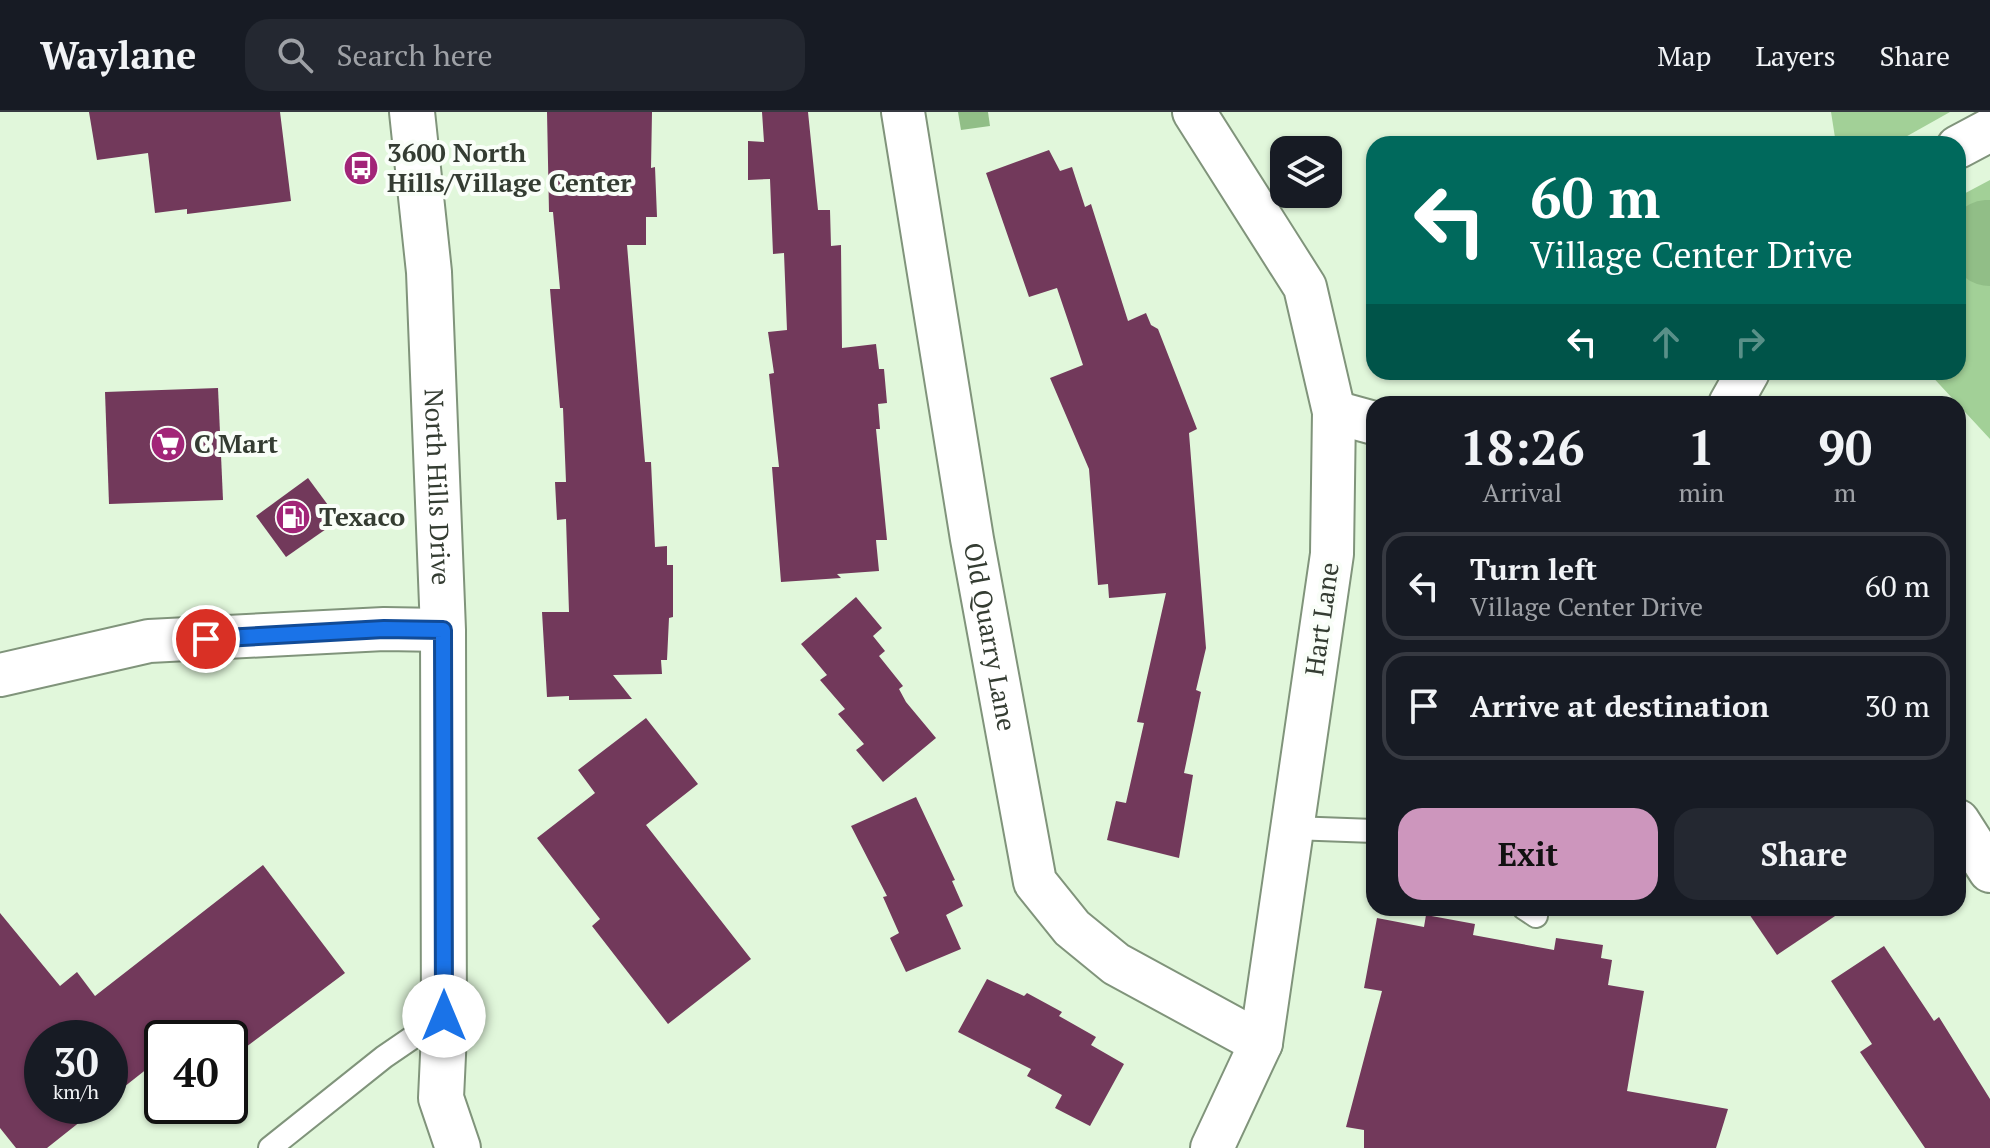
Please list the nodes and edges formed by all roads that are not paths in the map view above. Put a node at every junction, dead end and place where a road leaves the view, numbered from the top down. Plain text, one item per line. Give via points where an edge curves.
1 (412, 112) edge
2 (903, 112) edge
3 (1194, 112) edge
4 (1990, 130) edge
5 (1966, 143) edge
6 (1334, 412) junction
7 (1366, 421) edge
8 (443, 630) junction
9 (0, 675) edge
10 (1292, 828) junction
11 (1366, 831) edge
12 (1966, 834) edge
13 (1990, 871) edge
14 (444, 1016) junction
15 (1261, 1043) junction
16 (270, 1148) edge
17 (458, 1148) edge
18 (1212, 1148) edge

1 - 8 street, North Hills Drive via 429,272
2 - 15 street, Old Quarry Lane via 1035,882 1072,928 1116,964
3 - 6 street, Hart Lane via 1305,287
4 - 5 street
6 - 7 street
6 - 10 street, Hart Lane via 1332,554
8 - 9 street via 149,641
8 - 14 street, North Hills Drive
10 - 11 lane
10 - 15 street, Hart Lane
12 - 13 street
14 - 16 lane
14 - 17 street, North Hills Drive via 441,1098
15 - 18 street, Hart Lane

